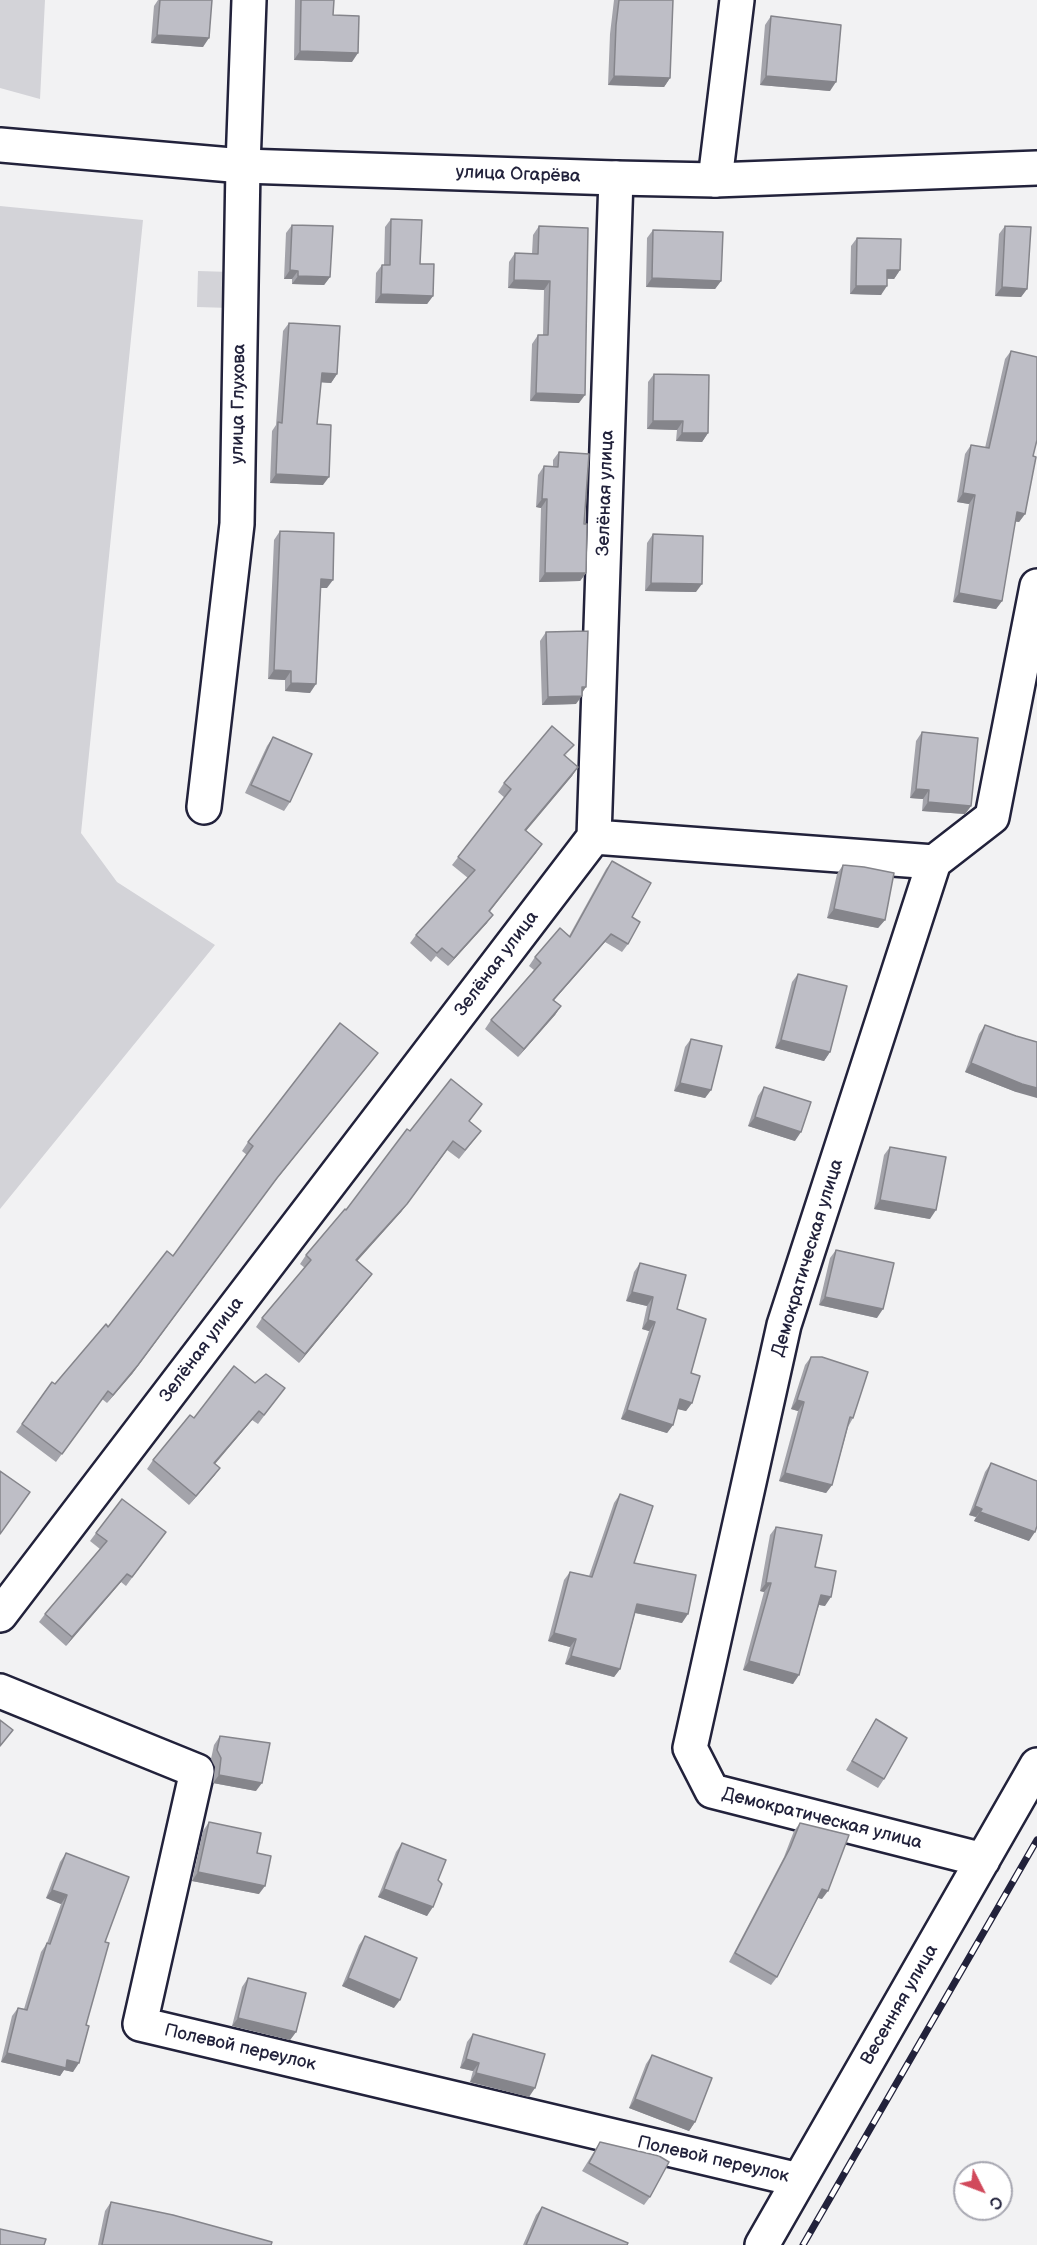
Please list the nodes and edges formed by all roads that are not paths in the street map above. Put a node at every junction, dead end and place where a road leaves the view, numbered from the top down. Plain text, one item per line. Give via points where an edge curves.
1 (249, 0) edge
2 (737, 0) edge
3 (0, 145) edge
4 (243, 166) junction
5 (1037, 168) edge
6 (616, 178) junction
7 (715, 180) junction
8 (1037, 586) edge
9 (204, 807) dead end
10 (594, 837) junction
11 (934, 862) junction
12 (0, 1615) edge
13 (0, 1691) edge
14 (1037, 1765) edge
15 (983, 1860) junction
16 (799, 2180) junction
17 (762, 2245) edge

1 - 4 street, улица Глухова
2 - 7 street
3 - 4 street, улица Огарёва
4 - 6 street, улица Огарёва
4 - 9 street, улица Глухова via 237,524
5 - 7 street, улица Огарёва
6 - 7 street, улица Огарёва
6 - 10 street, Зелёная улица
8 - 11 street via 992,817
10 - 11 street
10 - 12 street, Зелёная улица
11 - 15 street, Демократическая улица via 784,1324 690,1748 712,1791
13 - 16 street, Полевой переулок via 197,1771 140,2024
14 - 15 street, Весенняя улица
15 - 16 street, Весенняя улица
16 - 17 street, Весенняя улица

